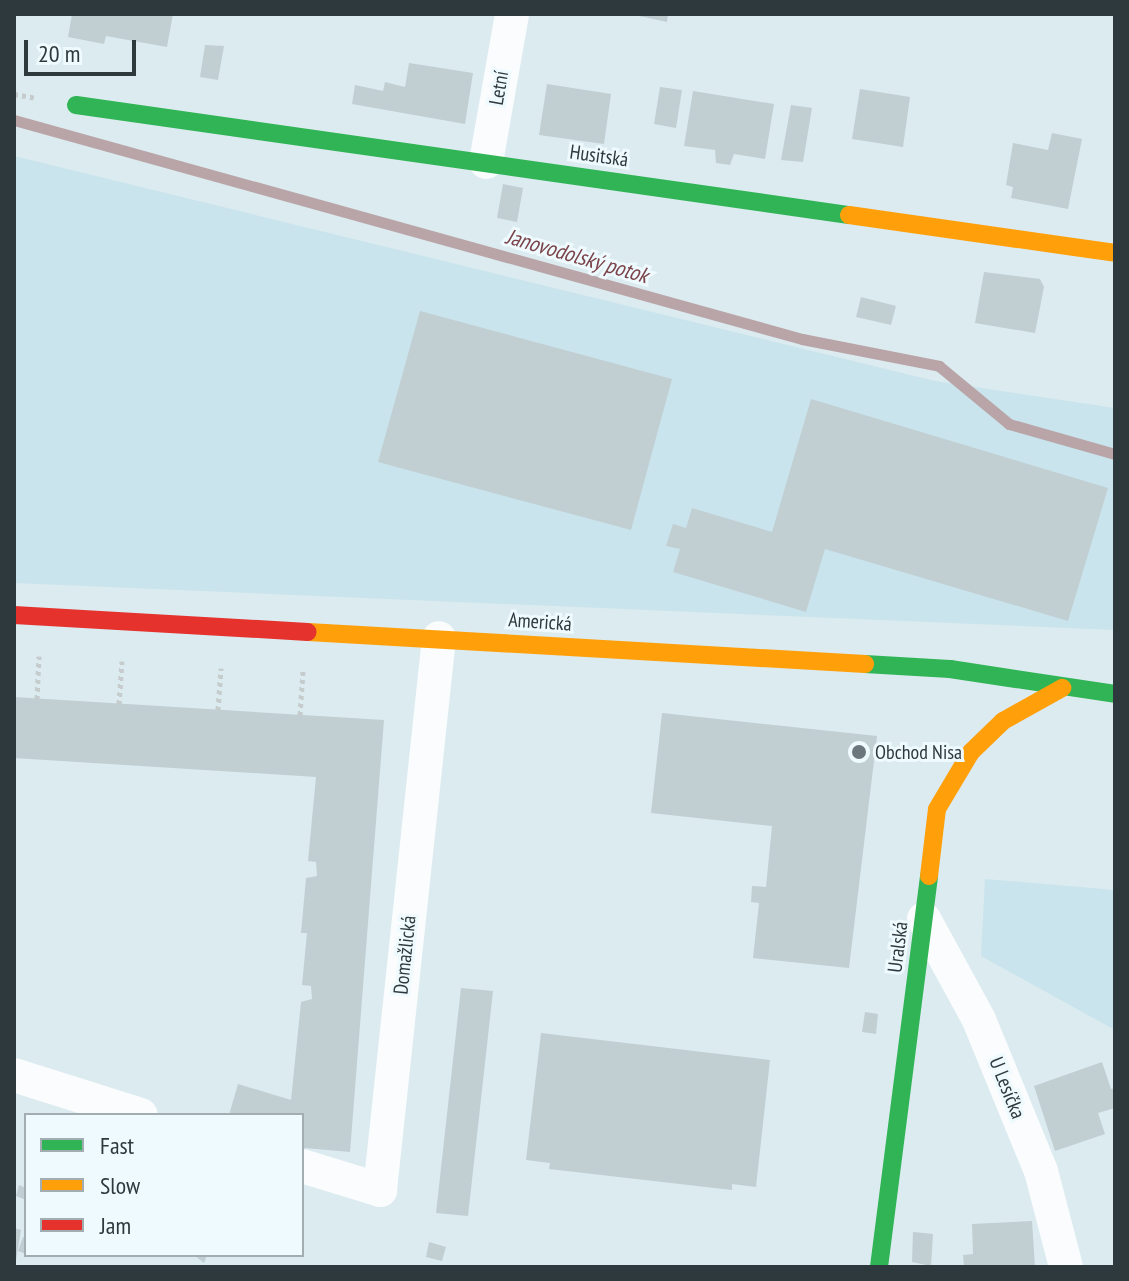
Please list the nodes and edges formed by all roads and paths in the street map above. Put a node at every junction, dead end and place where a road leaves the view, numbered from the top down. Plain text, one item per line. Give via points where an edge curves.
1 (512, 14) edge
2 (76, 105) dead end
3 (486, 162) junction
4 (1115, 253) edge
5 (14, 615) edge
6 (439, 638) junction
7 (39, 644) dead end
8 (123, 649) dead end
9 (221, 656) dead end
10 (303, 662) dead end
11 (1062, 688) junction
12 (1115, 694) edge
13 (37, 699) dead end
14 (119, 704) dead end
15 (218, 710) dead end
16 (300, 715) dead end
17 (924, 919) junction
18 (14, 1075) edge
19 (135, 1113) edge
20 (304, 1167) edge
21 (879, 1267) edge
22 (1066, 1267) edge

1 - 3 street, Letní
2 - 3 street, Husitská
3 - 4 street, Husitská
5 - 6 street, Americká
6 - 11 street, Americká via 950,669
6 - 20 street, Domažlická via 380,1190
7 - 13 path
8 - 14 path
9 - 15 path
10 - 16 path
11 - 12 street, Americká
11 - 17 street, Uralská via 1003,721 971,752 937,809
17 - 21 street, Uralská
17 - 22 street, U Lesíčka via 979,1020 1041,1171
18 - 19 street

